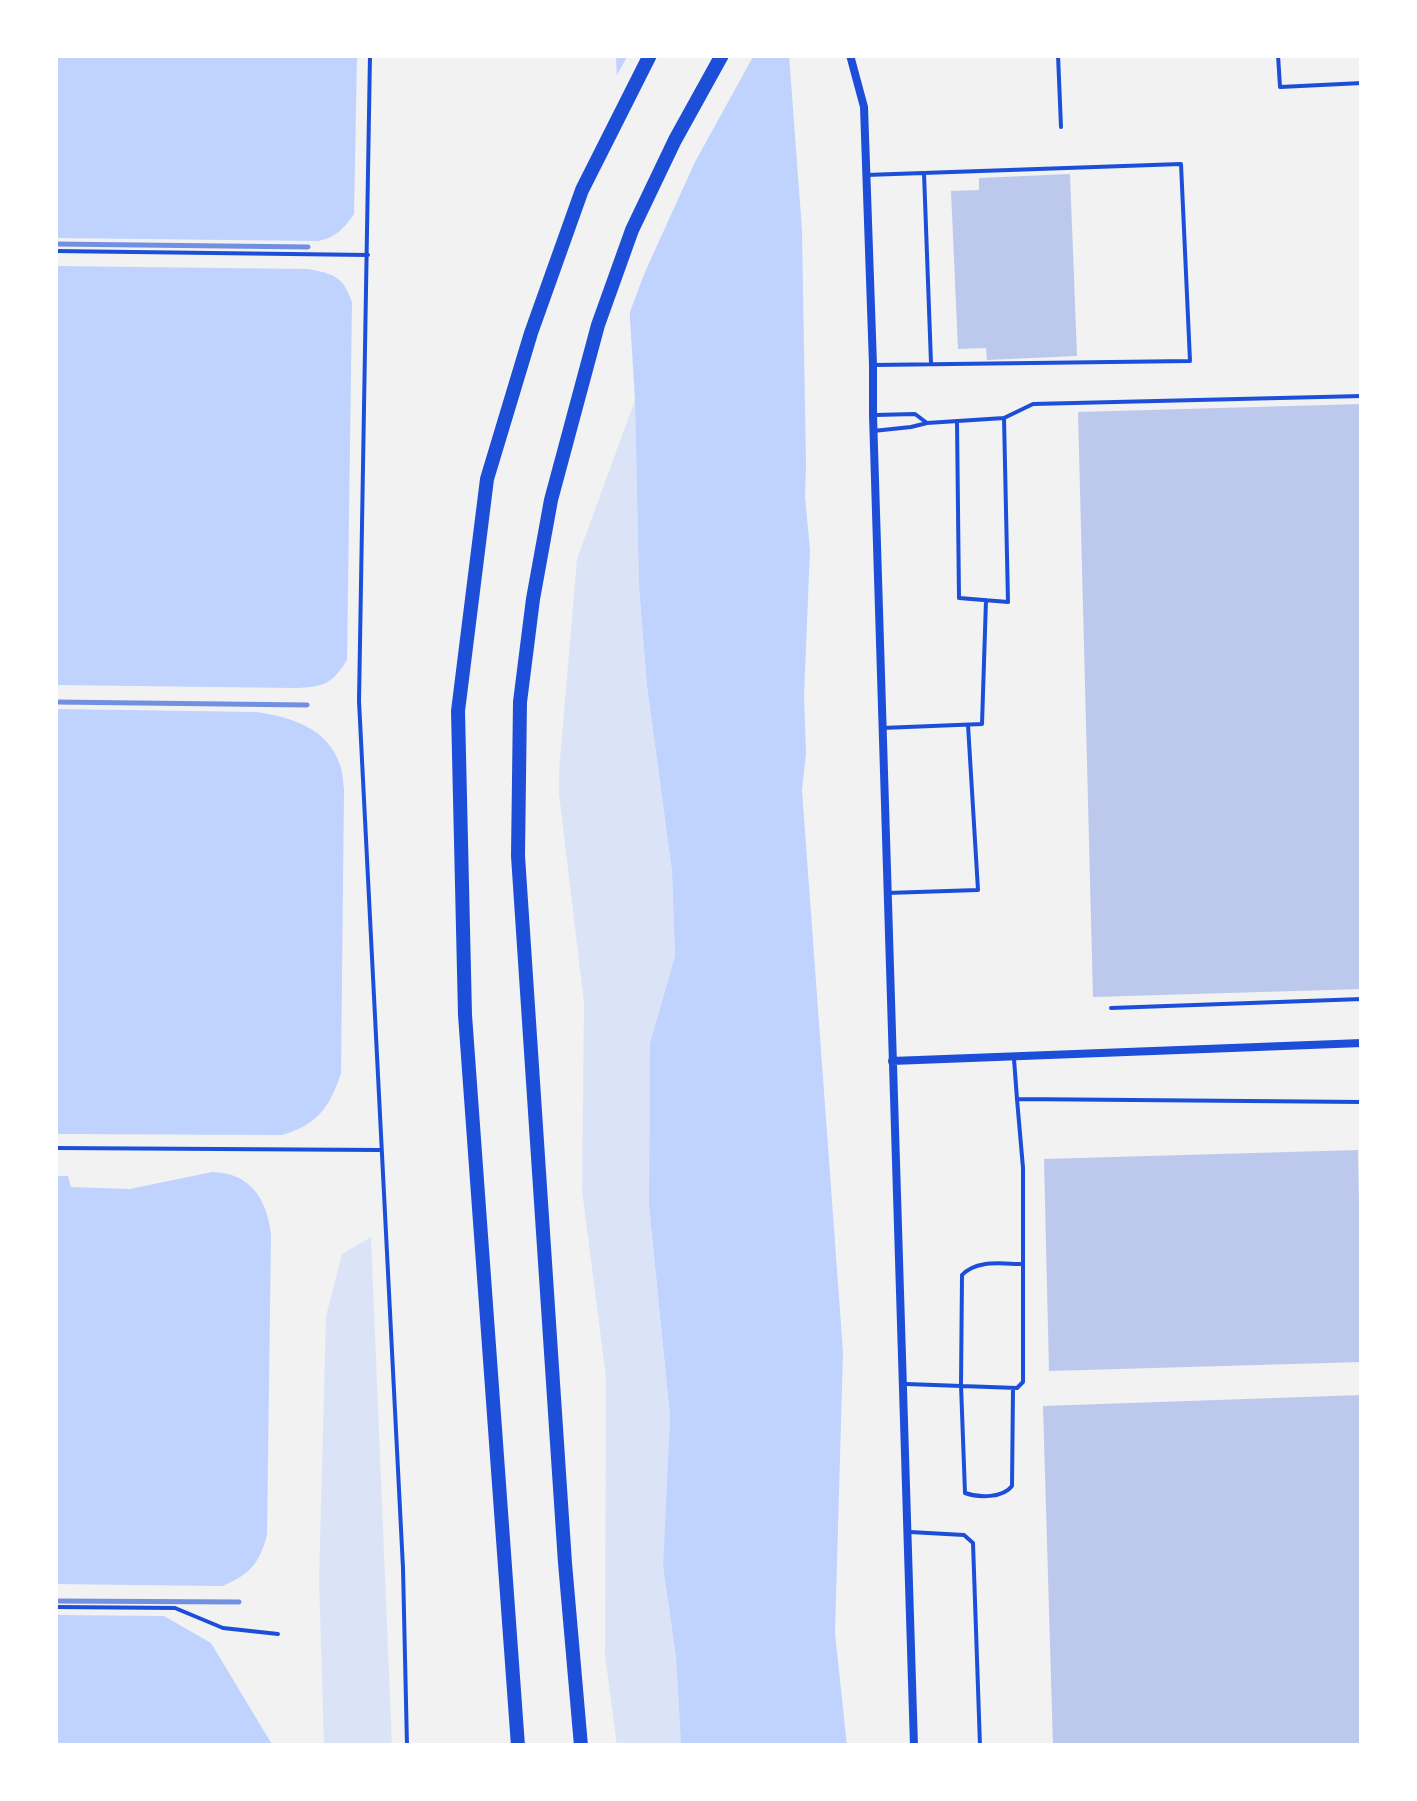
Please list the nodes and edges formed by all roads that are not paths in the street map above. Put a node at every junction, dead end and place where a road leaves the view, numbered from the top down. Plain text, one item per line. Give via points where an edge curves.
1 (370, 55) edge
2 (650, 55) edge
3 (722, 55) edge
4 (850, 55) edge
5 (1058, 55) edge
6 (1278, 55) edge
7 (1362, 83) edge
8 (1061, 127) dead end
9 (924, 173) junction
10 (866, 176) junction
11 (55, 251) edge
12 (368, 255) junction
13 (931, 364) junction
14 (874, 365) junction
15 (1362, 396) edge
16 (873, 415) junction
17 (1004, 418) junction
18 (957, 421) junction
19 (927, 423) junction
20 (873, 430) junction
21 (986, 600) junction
22 (968, 725) junction
23 (882, 728) junction
24 (887, 893) junction
25 (1362, 999) edge
26 (1111, 1008) dead end
27 (1362, 1042) edge
28 (1014, 1056) junction
29 (892, 1062) junction
30 (1017, 1099) junction
31 (1362, 1102) edge
32 (55, 1148) edge
33 (380, 1150) junction
34 (1023, 1264) junction
35 (902, 1384) junction
36 (961, 1385) junction
37 (1013, 1388) junction
38 (906, 1531) junction
39 (55, 1607) edge
40 (278, 1634) dead end
41 (408, 1746) edge
42 (518, 1746) edge
43 (581, 1746) edge
44 (914, 1746) edge
45 (980, 1746) edge

1 - 12 lane
2 - 42 highway via 582,190 488,479 458,711 466,1014
3 - 43 highway via 632,230 598,325 550,500 520,702 518,856
4 - 10 street via 864,106
5 - 8 lane
6 - 7 lane via 1280,87
9 - 10 lane
9 - 13 lane
9 - 13 lane via 1180,164 1190,361
10 - 14 street
11 - 12 lane
12 - 33 lane via 359,701
13 - 14 lane
14 - 16 street
15 - 17 lane via 1033,404
16 - 19 lane via 915,414
16 - 20 street
17 - 18 lane
17 - 21 lane via 1008,602
18 - 19 lane
18 - 21 lane via 959,598
19 - 20 lane
20 - 23 street
21 - 22 lane via 982,724
22 - 23 lane
22 - 24 lane via 978,890
23 - 24 street
24 - 29 street
25 - 26 lane
27 - 28 street
28 - 29 street
28 - 30 lane
29 - 35 street
30 - 31 lane
30 - 34 lane
32 - 33 lane
33 - 41 lane
34 - 36 lane via 976,1265 962,1275
34 - 37 lane via 1023,1382
35 - 36 lane
35 - 38 street
36 - 37 lane
36 - 37 lane via 964,1487 974,1496 1003,1494 1012,1486
38 - 44 street
38 - 45 lane via 964,1535 973,1543
39 - 40 lane via 174,1608 223,1628

